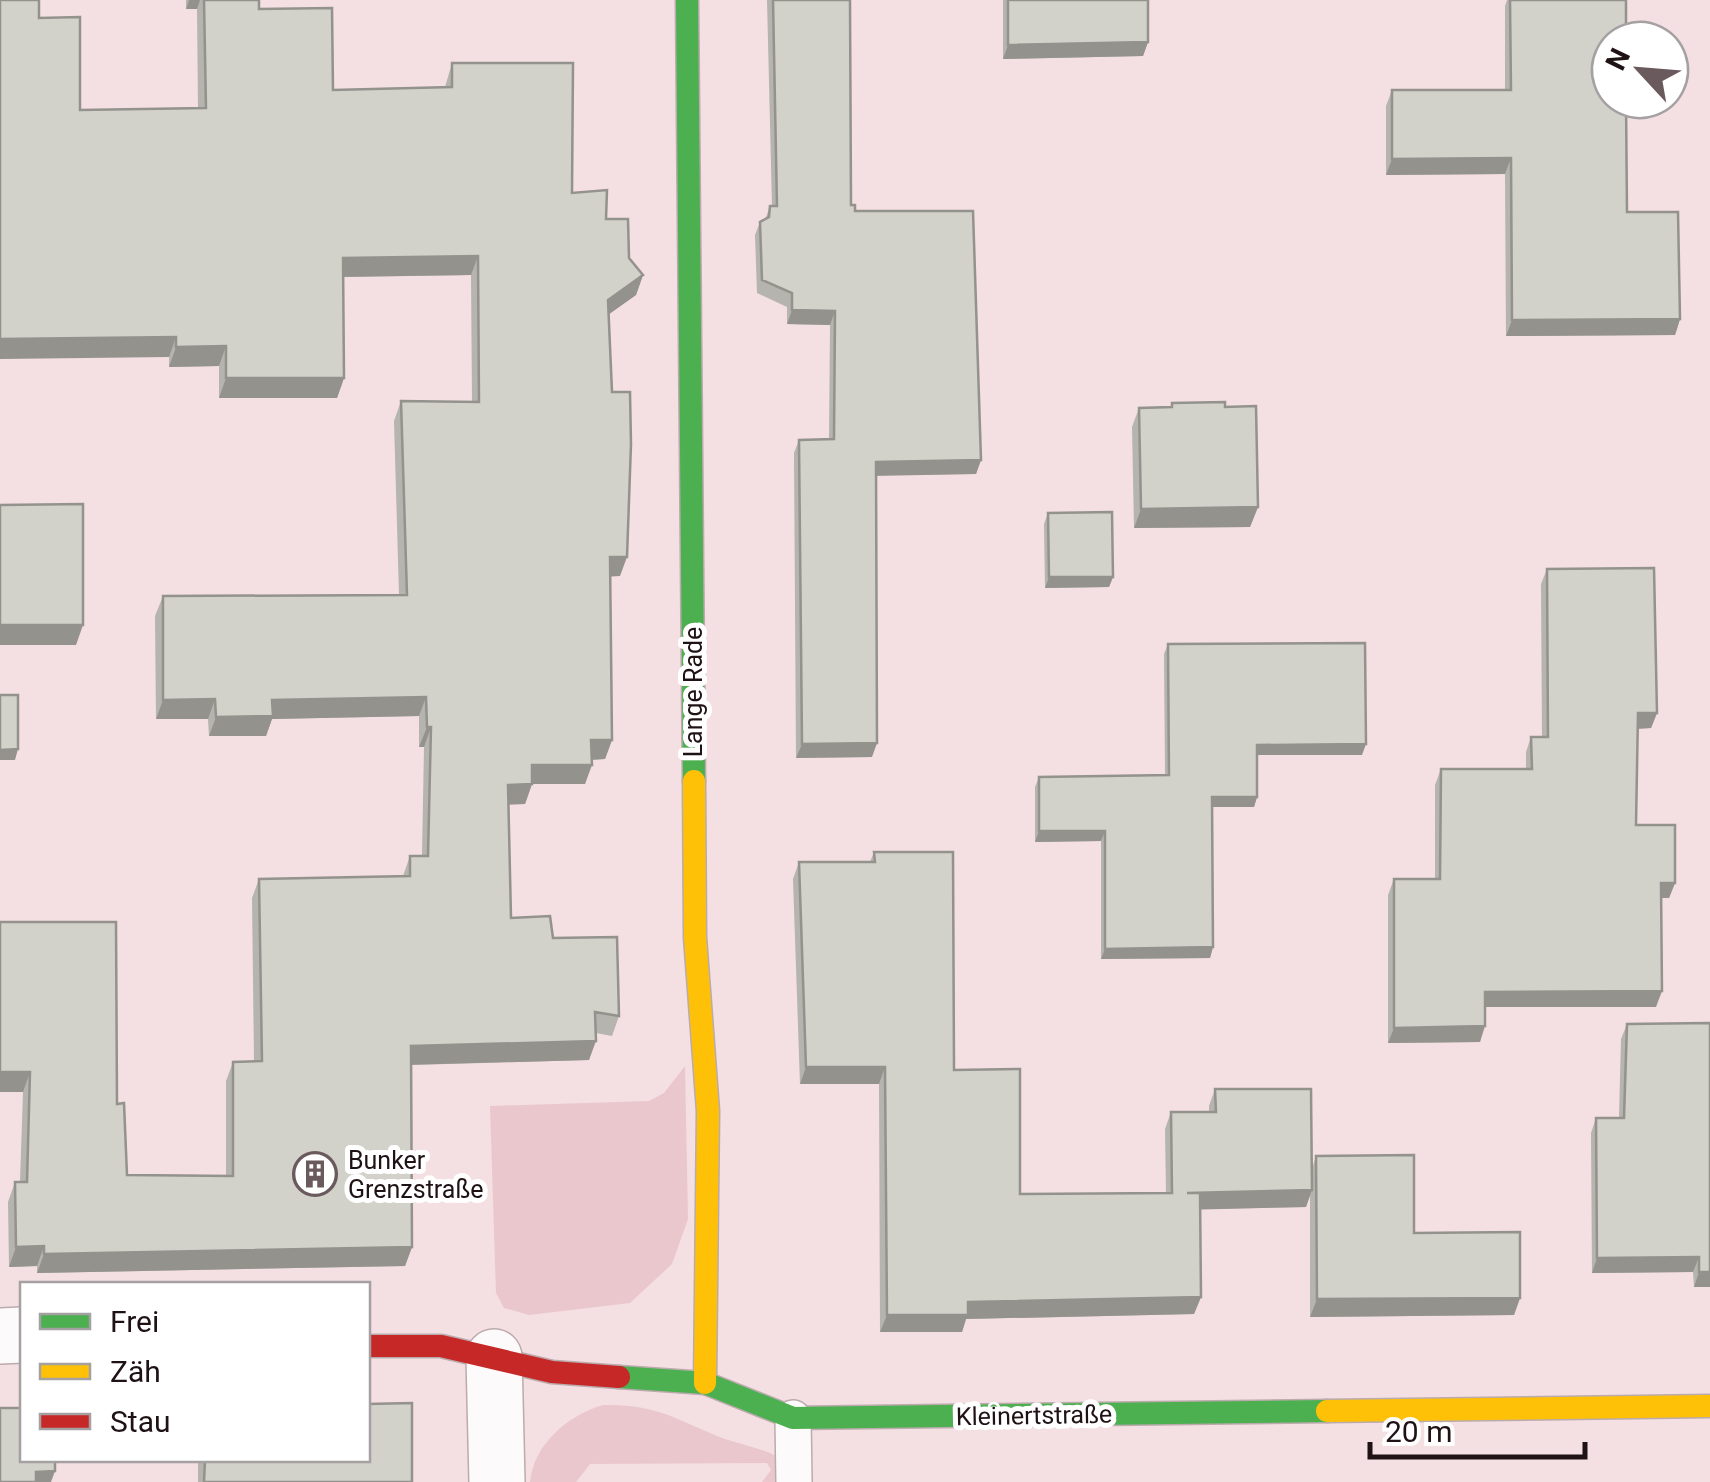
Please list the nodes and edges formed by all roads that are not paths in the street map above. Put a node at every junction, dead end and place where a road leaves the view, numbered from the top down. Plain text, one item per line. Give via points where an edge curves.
1 (687, 0) edge
2 (370, 1346) edge
3 (494, 1357) junction
4 (705, 1384) junction
5 (1710, 1406) edge
6 (793, 1418) junction
7 (498, 1482) edge
8 (794, 1482) edge

1 - 4 street, Lange Rade via 695,936 708,1111
2 - 3 street, Kleinertstraße via 442,1346
3 - 4 street, Kleinertstraße via 552,1372
3 - 7 street
4 - 6 street, Kleinertstraße
5 - 6 street, Kleinertstraße
6 - 8 lane

